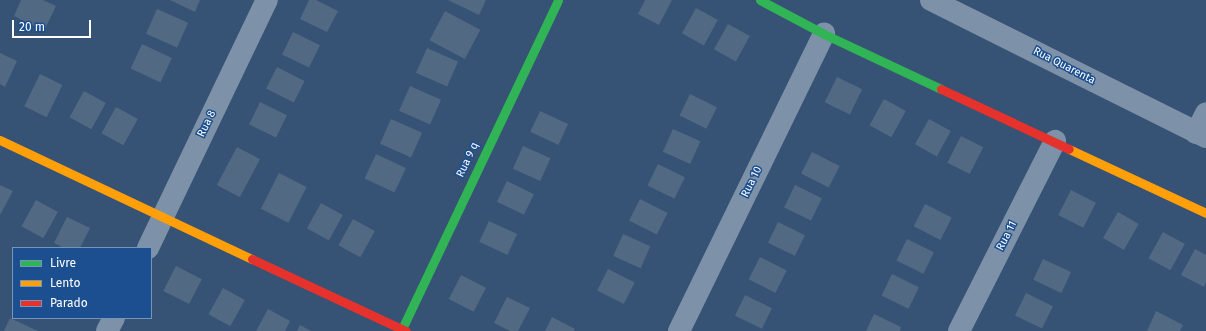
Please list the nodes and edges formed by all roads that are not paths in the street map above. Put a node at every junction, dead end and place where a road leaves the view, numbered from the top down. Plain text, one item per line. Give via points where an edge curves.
1 (267, 0) edge
2 (558, 0) edge
3 (760, 0) edge
4 (931, 0) edge
5 (824, 34) junction
6 (1206, 113) edge
7 (1201, 135) edge
8 (0, 140) edge
9 (1055, 141) junction
10 (1206, 213) edge
11 (163, 217) junction
12 (148, 247) edge
13 (114, 319) edge
14 (403, 330) edge
15 (108, 331) edge
16 (679, 331) edge
17 (959, 331) edge

1 - 11 street, Rua 8
2 - 14 street, Rua 9 q
3 - 5 street
4 - 7 street, Rua Quarenta
5 - 9 street
5 - 16 street, Rua 10
6 - 7 street
8 - 11 street
9 - 10 street
9 - 17 street, Rua 11
11 - 12 street, Rua 8
11 - 14 street
13 - 15 street

